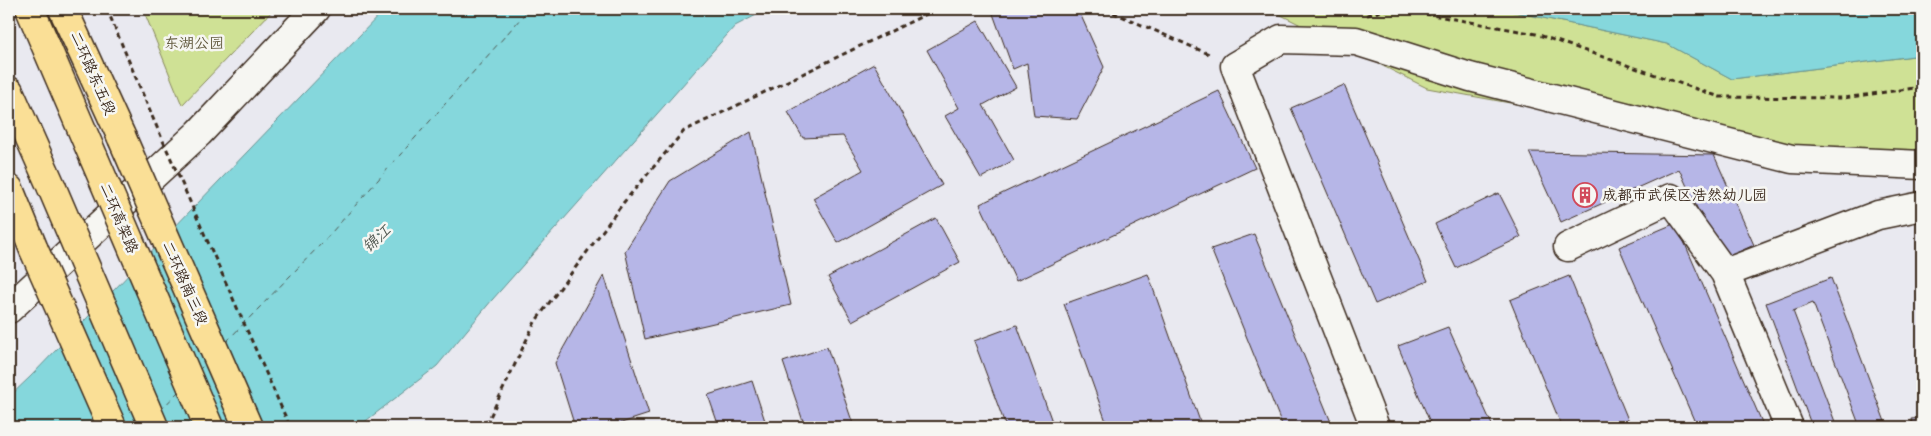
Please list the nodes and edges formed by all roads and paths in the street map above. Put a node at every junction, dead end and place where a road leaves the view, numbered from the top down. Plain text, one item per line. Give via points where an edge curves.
1 (30, 9) edge
2 (63, 9) edge
3 (107, 9) edge
4 (316, 9) edge
5 (937, 9) edge
6 (1105, 9) edge
7 (1399, 9) edge
8 (1235, 66) junction
9 (1922, 87) edge
10 (9, 91) edge
11 (122, 138) joint
12 (1922, 165) edge
13 (9, 189) edge
14 (1922, 206) edge
15 (1568, 248) dead end
16 (1725, 273) junction
17 (9, 309) edge
18 (112, 427) edge
19 (154, 427) edge
20 (209, 427) edge
21 (248, 427) edge
22 (290, 427) edge
23 (477, 427) edge
24 (1375, 427) edge
25 (1789, 427) edge

1 - 20 main road, 二环高架路, bridge
2 - 11 main road, 二环路东五段
3 - 22 path, bridge
4 - 17 street via 200,133
5 - 23 path via 684,131 624,202 535,322 488,421
6 - 8 path
7 - 9 path via 1536,34 1720,97 1844,98
8 - 12 street via 1282,38 1356,41 1470,77 1792,159
8 - 24 street
10 - 19 main road, bridge
11 - 21 main road, 二环路南三段, bridge
13 - 18 main road, bridge
14 - 16 street via 1878,216
15 - 16 street via 1671,198
16 - 25 street

